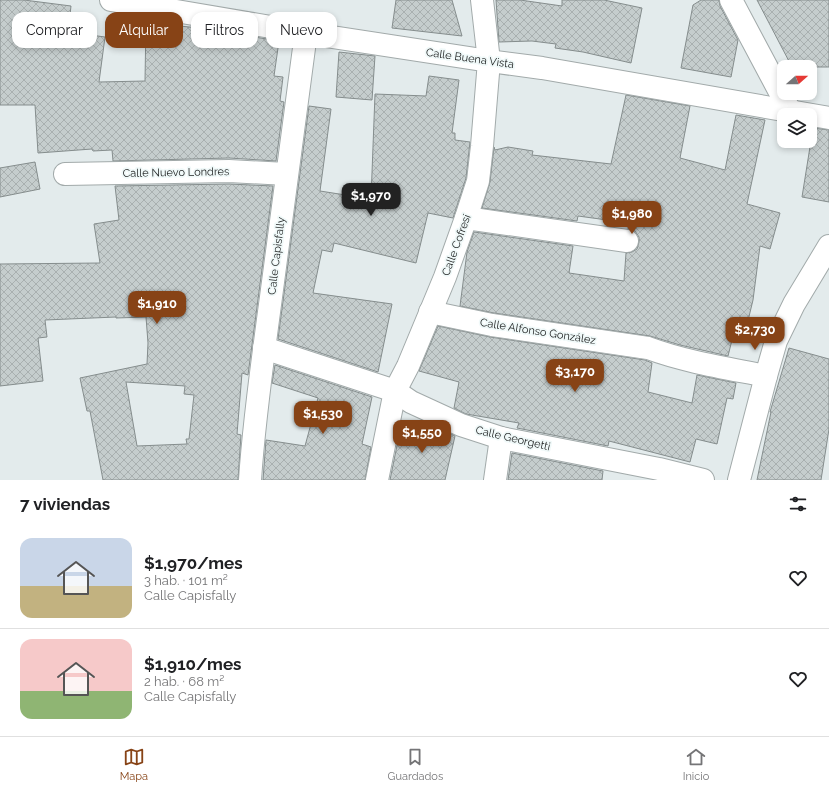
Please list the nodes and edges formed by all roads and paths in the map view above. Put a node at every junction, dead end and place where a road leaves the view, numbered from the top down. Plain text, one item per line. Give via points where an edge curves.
1 (110, 0) edge
2 (482, 0) edge
3 (731, 0) edge
4 (266, 26) edge
5 (337, 38) edge
6 (304, 48) edge
7 (489, 61) junction
8 (788, 108) edge
9 (777, 109) edge
10 (817, 116) edge
11 (829, 118) edge
12 (65, 174) dead end
13 (287, 174) junction
14 (466, 218) junction
15 (628, 242) dead end
16 (829, 246) edge
17 (430, 312) junction
18 (264, 348) junction
19 (766, 376) junction
20 (395, 391) junction
21 (501, 438) junction
22 (250, 480) edge
23 (377, 480) edge
24 (494, 480) edge
25 (703, 480) edge
26 (739, 480) edge

1 - 4 street, Calle Buena Vista
2 - 7 street, Calle Cofresí
3 - 8 street
5 - 7 street, Calle Buena Vista
6 - 13 street, Calle Capisfally
7 - 9 street, Calle Buena Vista
7 - 14 street, Calle Cofresí via 478,181
10 - 11 street, Calle Buena Vista
12 - 13 street, Calle Nuevo Londres via 229,170
13 - 18 street, Calle Capisfally
14 - 15 street
14 - 17 street, Calle Cofresí
16 - 19 street via 794,304 776,341
17 - 19 street, Calle Alfonso González via 648,348 668,355
17 - 20 street, Calle Cofresí
18 - 20 street, Calle Georgetti
18 - 22 street, Calle Capisfally
19 - 26 street
20 - 21 street, Calle Georgetti via 411,402 461,425
20 - 23 street, Calle Cofresí
21 - 24 street
21 - 25 street, Calle Georgetti

